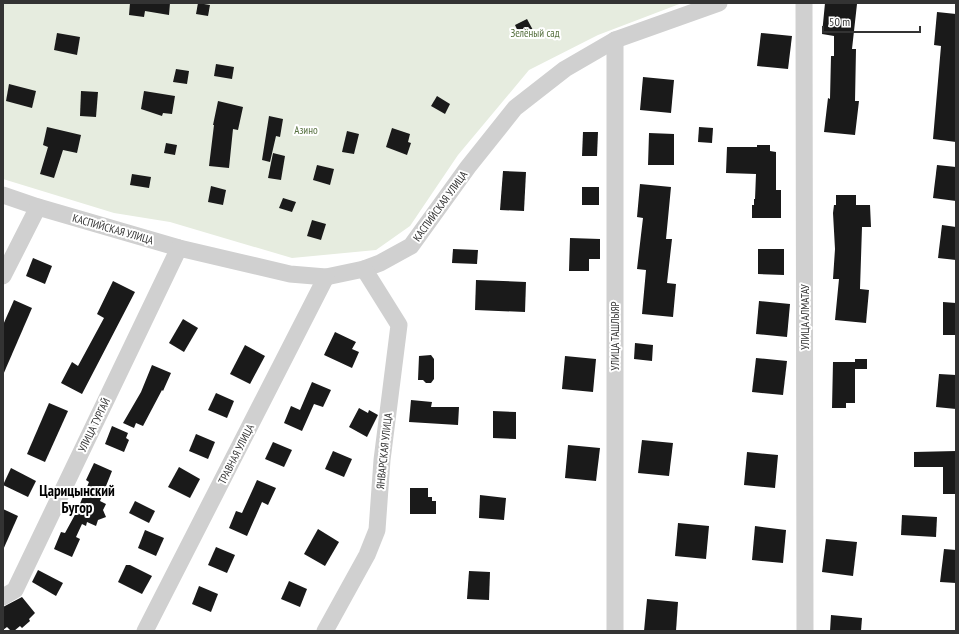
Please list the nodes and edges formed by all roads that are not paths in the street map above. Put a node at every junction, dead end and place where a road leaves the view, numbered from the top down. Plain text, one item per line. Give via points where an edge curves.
1 (719, 3) edge
2 (804, 3) edge
3 (614, 40) junction
4 (3, 195) edge
5 (38, 207) junction
6 (179, 248) junction
7 (364, 269) junction
8 (3, 276) edge
9 (326, 277) junction
10 (3, 597) edge
11 (145, 631) edge
12 (326, 631) edge
13 (615, 631) edge
14 (805, 631) edge

1 - 3 street, КАСПИЙСКАЯ УЛИЦА
2 - 14 street, УЛИЦА АЛМАТАУ
3 - 7 street, КАСПИЙСКАЯ УЛИЦА via 565,70 515,108 468,167 411,246
3 - 13 street, УЛИЦА ТАШЛЫЯР
4 - 5 street, КАСПИЙСКАЯ УЛИЦА
5 - 6 street, КАСПИЙСКАЯ УЛИЦА
5 - 8 street
6 - 9 street, КАСПИЙСКАЯ УЛИЦА via 290,274
6 - 10 street, УЛИЦА ТУРГАЙ via 15,590
7 - 9 street, КАСПИЙСКАЯ УЛИЦА
7 - 12 street, ЯНВАРСКАЯ УЛИЦА via 399,325 382,460 377,530 367,555
9 - 11 street, ТРАВНАЯ УЛИЦА

